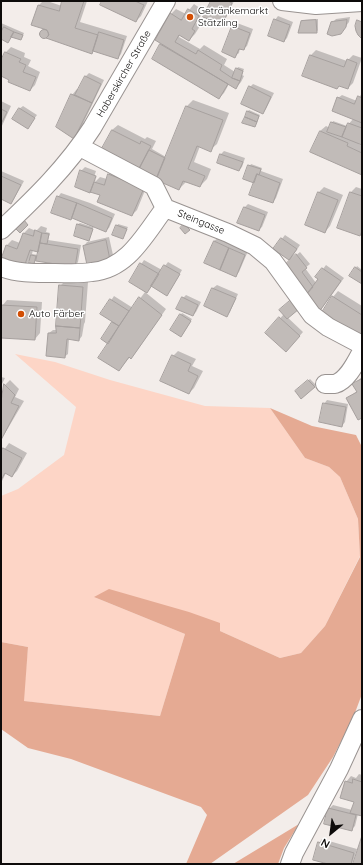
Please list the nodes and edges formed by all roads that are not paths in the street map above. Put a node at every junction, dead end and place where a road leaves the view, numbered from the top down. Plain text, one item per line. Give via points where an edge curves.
1 (166, 1) edge
2 (282, 1) edge
3 (362, 2) edge
4 (80, 147) junction
5 (165, 208) junction
6 (1, 230) edge
7 (1, 267) edge
8 (362, 345) edge
9 (362, 350) edge
10 (325, 384) dead end
11 (362, 719) edge
12 (290, 864) edge

1 - 4 street, Haberskircher Straße
2 - 3 street via 316,5
4 - 5 street via 154,186
4 - 6 street, Haberskircher Straße
5 - 7 street, Steingasse via 135,249 122,262 109,269 92,272 43,272 10,271
5 - 8 street, Steingasse via 255,246 273,261 312,315 328,327
9 - 10 street via 343,379 334,384
11 - 12 street

